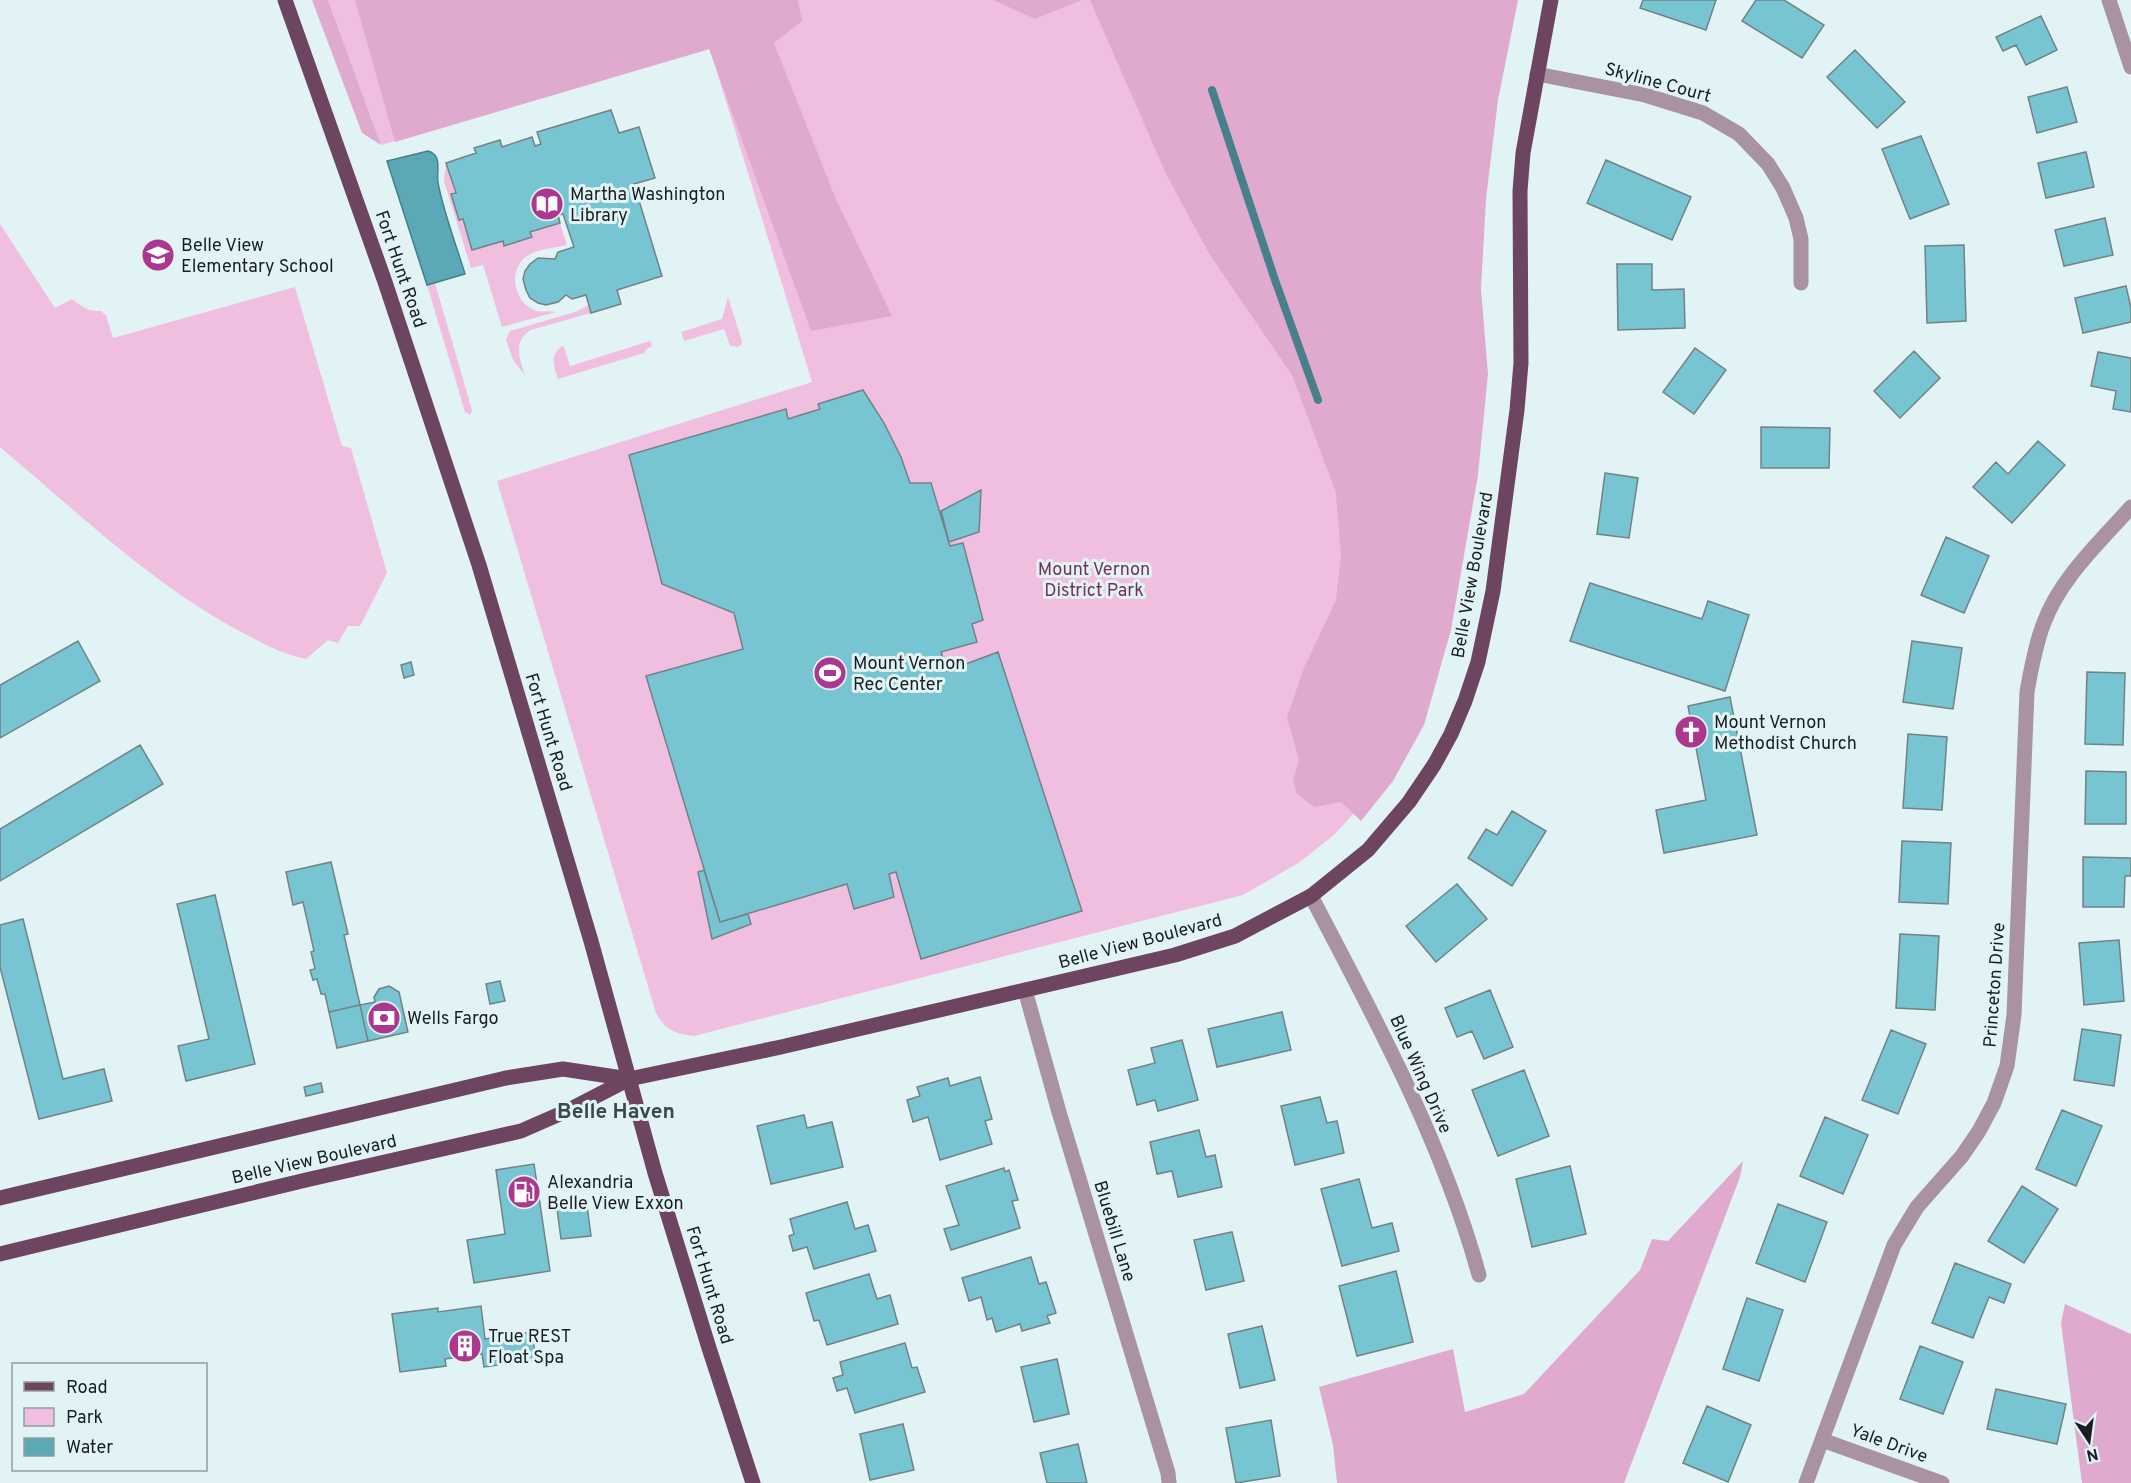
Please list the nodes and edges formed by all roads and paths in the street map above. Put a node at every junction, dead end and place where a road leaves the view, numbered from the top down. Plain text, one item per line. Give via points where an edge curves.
1 (285, 0) edge
2 (1551, 0) edge
3 (2109, 0) edge
4 (2131, 67) edge
5 (1538, 74) junction
6 (1801, 283) dead end
7 (2131, 507) edge
8 (1311, 896) junction
9 (1025, 990) junction
10 (629, 1079) junction
11 (0, 1198) edge
12 (0, 1254) edge
13 (1479, 1275) dead end
14 (1822, 1440) junction
15 (753, 1483) edge
16 (1169, 1483) edge
17 (1806, 1483) edge
18 (1942, 1483) edge

1 - 10 main road, Fort Hunt Road via 479,566
2 - 5 main road, Belle View Boulevard
3 - 4 street
5 - 6 street, Skyline Court via 1645,95 1704,113 1740,134 1784,188 1801,239
5 - 8 main road, Belle View Boulevard via 1520,191 1521,363 1517,410 1493,591 1478,662 1451,735 1409,802 1368,850
7 - 14 street, Princeton Drive via 2060,591 2033,657 2027,692 2014,1015 2007,1066 1980,1131 1917,1208 1894,1245
8 - 9 main road, Belle View Boulevard via 1235,936 1175,955
8 - 13 street, Blue Wing Drive via 1392,1052 1444,1174
9 - 10 main road, Belle View Boulevard
9 - 16 street, Bluebill Lane
10 - 11 main road, Belle View Boulevard via 563,1069 506,1078
10 - 12 main road, Belle View Boulevard via 521,1131
10 - 15 main road, Fort Hunt Road
14 - 17 street, Princeton Drive
14 - 18 street, Yale Drive

